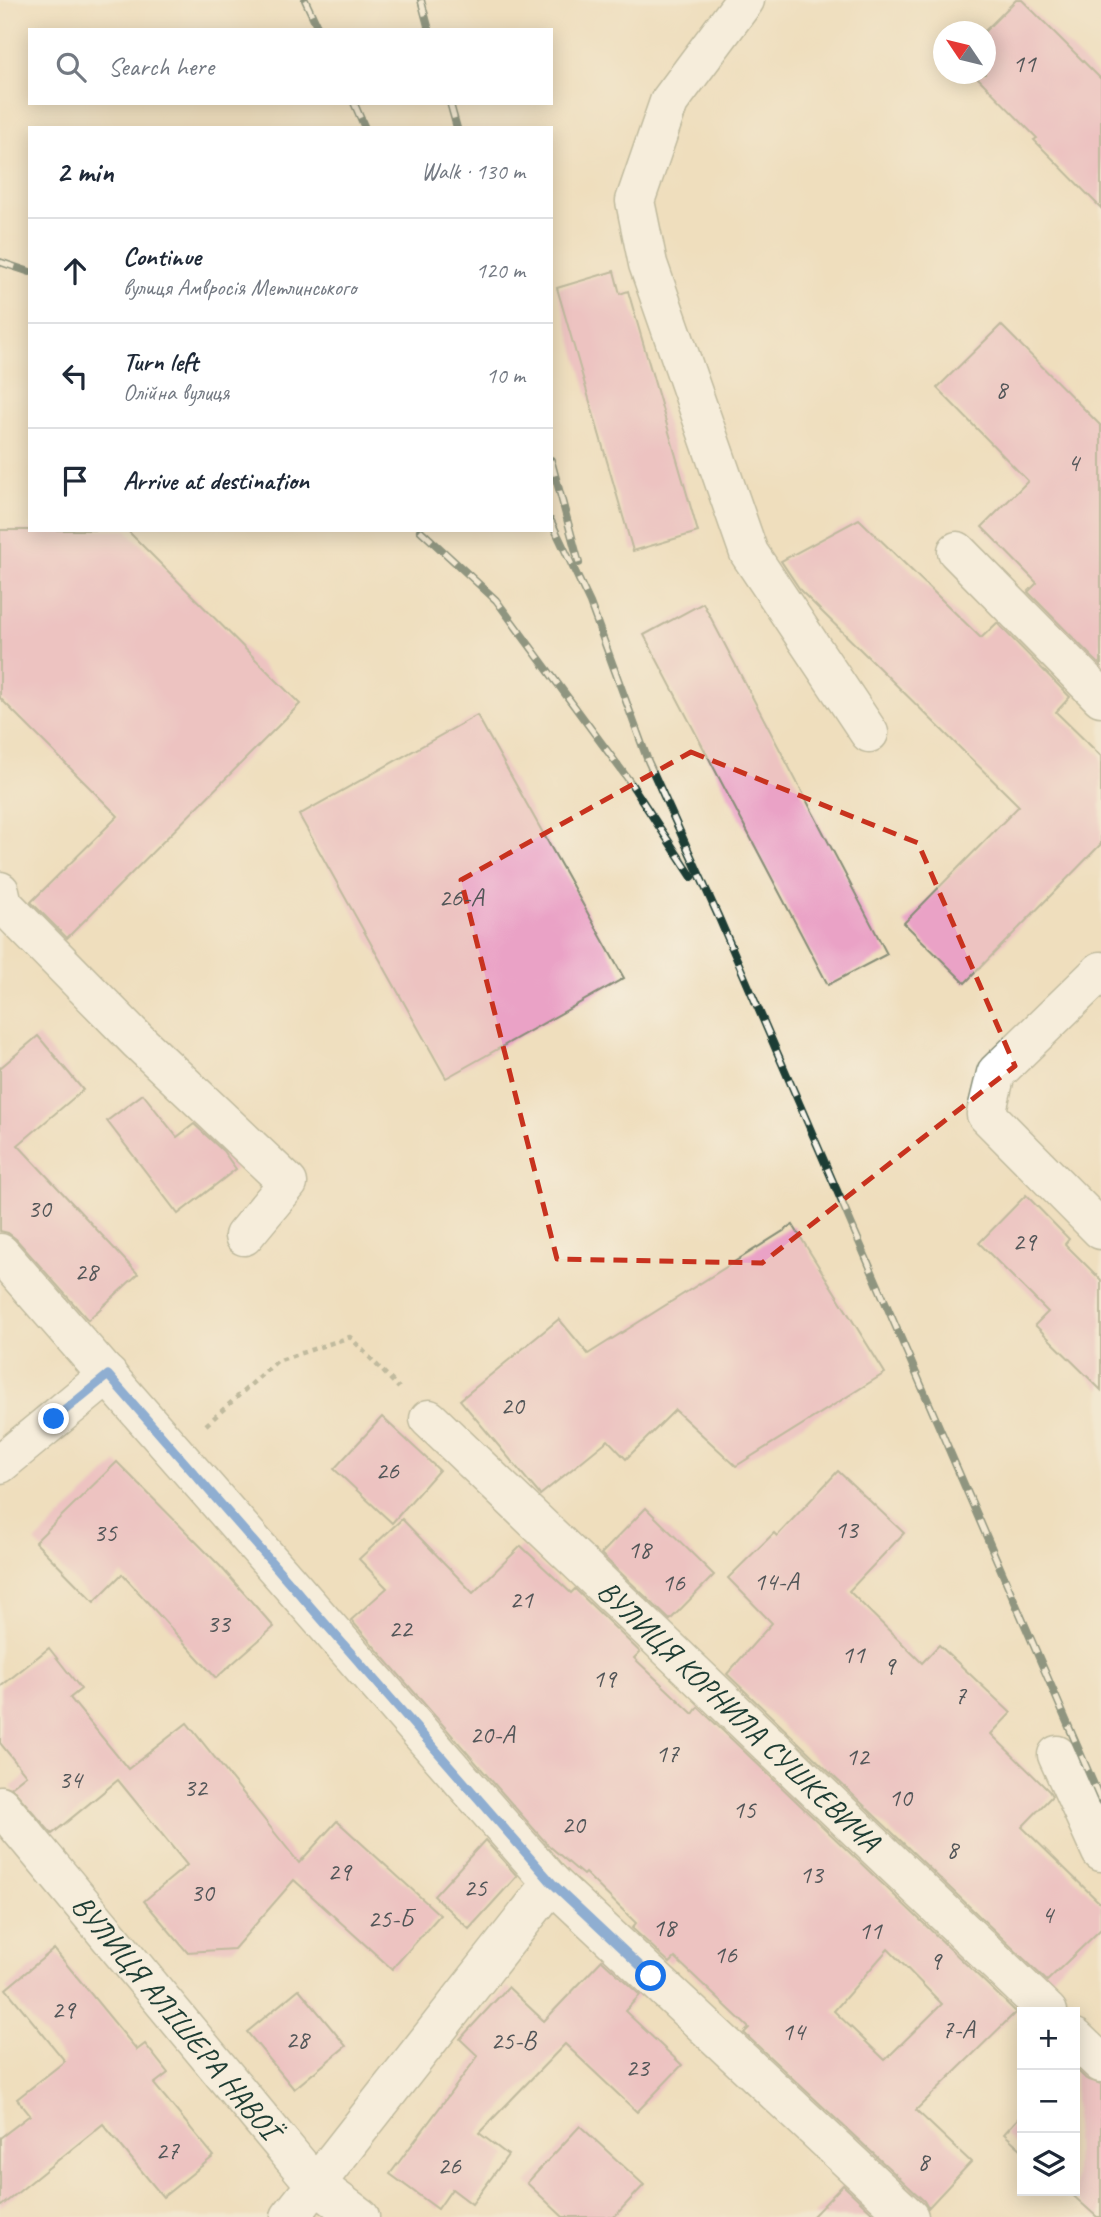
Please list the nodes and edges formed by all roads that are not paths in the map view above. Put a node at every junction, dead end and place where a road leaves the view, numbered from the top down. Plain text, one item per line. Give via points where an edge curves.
1 (744, 0) edge
2 (957, 551) dead end
3 (1101, 697) edge
4 (869, 733) dead end
5 (0, 891) edge
6 (1101, 971) edge
7 (1101, 1230) edge
8 (244, 1236) dead end
9 (0, 1253) edge
10 (108, 1375) junction
11 (429, 1419) road end
12 (0, 1464) edge
13 (1057, 1755) dead end
14 (0, 1805) edge
15 (1101, 1852) edge
16 (552, 1883) junction
17 (1043, 2007) edge
18 (1080, 2043) edge
19 (1101, 2063) edge
20 (314, 2183) junction
21 (289, 2217) edge
22 (360, 2217) edge
23 (909, 2217) edge

1 - 4 street via 669,102 635,201 648,264 749,553
2 - 3 street
5 - 8 street via 3,904 138,1041 288,1183
6 - 7 street via 996,1073 986,1114
9 - 10 street
10 - 12 street
10 - 16 street
11 - 17 street, ВУЛИЦЯ КОРНИЛА СУШКЕВИЧА
13 - 15 street
14 - 20 street, ВУЛИЦЯ АЛІШЕРА НАВОЇ
16 - 20 street
16 - 23 street
18 - 19 street
20 - 21 street
20 - 22 street, ВУЛИЦЯ АЛІШЕРА НАВОЇ

